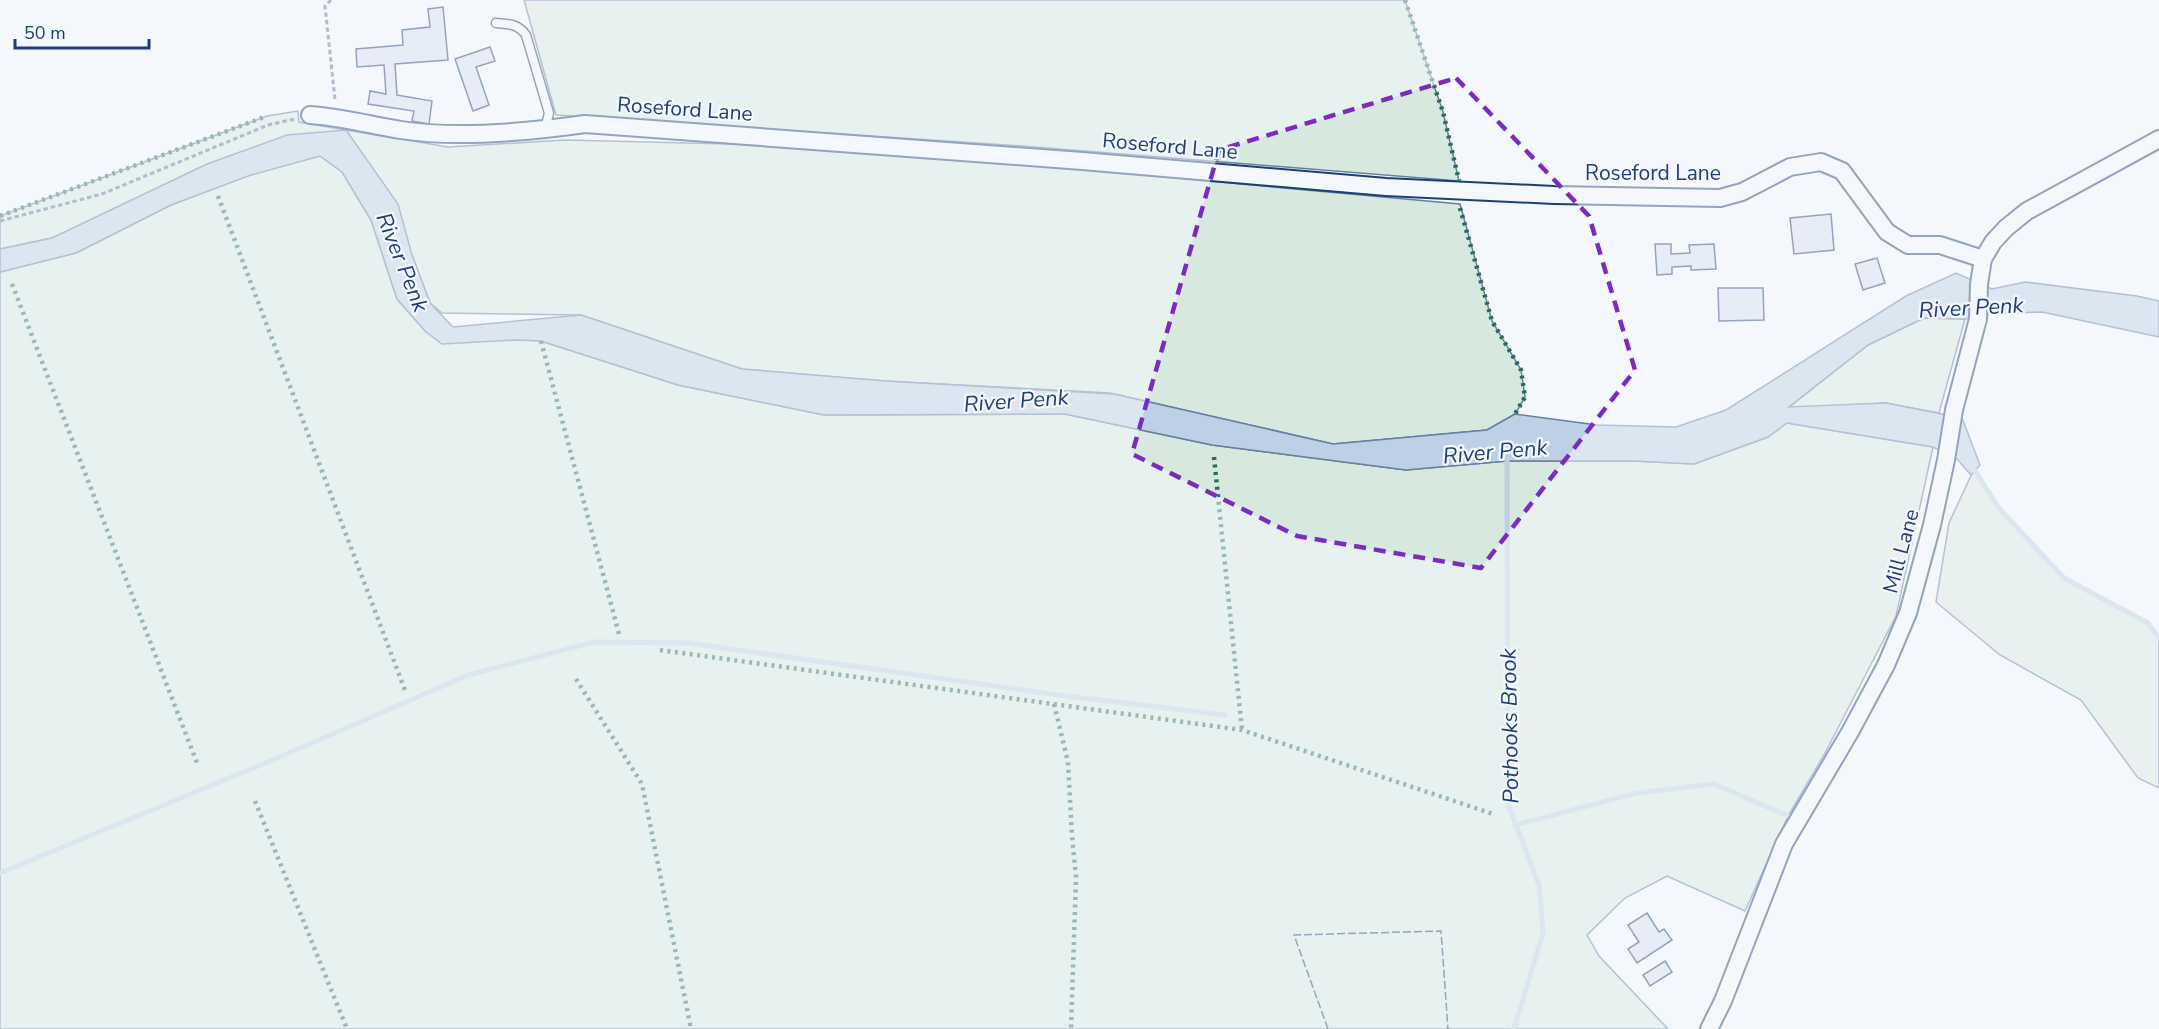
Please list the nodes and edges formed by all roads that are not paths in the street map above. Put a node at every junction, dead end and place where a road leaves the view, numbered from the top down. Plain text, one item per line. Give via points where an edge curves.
1 (496, 23) dead end
2 (310, 115) road end
3 (544, 129) junction
4 (2159, 139) edge
5 (1983, 259) junction
6 (1709, 1029) edge

1 - 3 lane via 513,24 526,35 549,113
2 - 3 street, Roseford Lane via 402,130 456,133
3 - 5 street, Roseford Lane via 585,124 1386,187 1566,196 1720,198 1742,192 1791,167 1821,162 1842,171 1887,232 1908,245 1940,245
4 - 5 street, Mill Lane via 2027,211 1993,242
5 - 6 street, Mill Lane via 1978,319 1954,410 1947,460 1900,633 1850,732 1785,844

